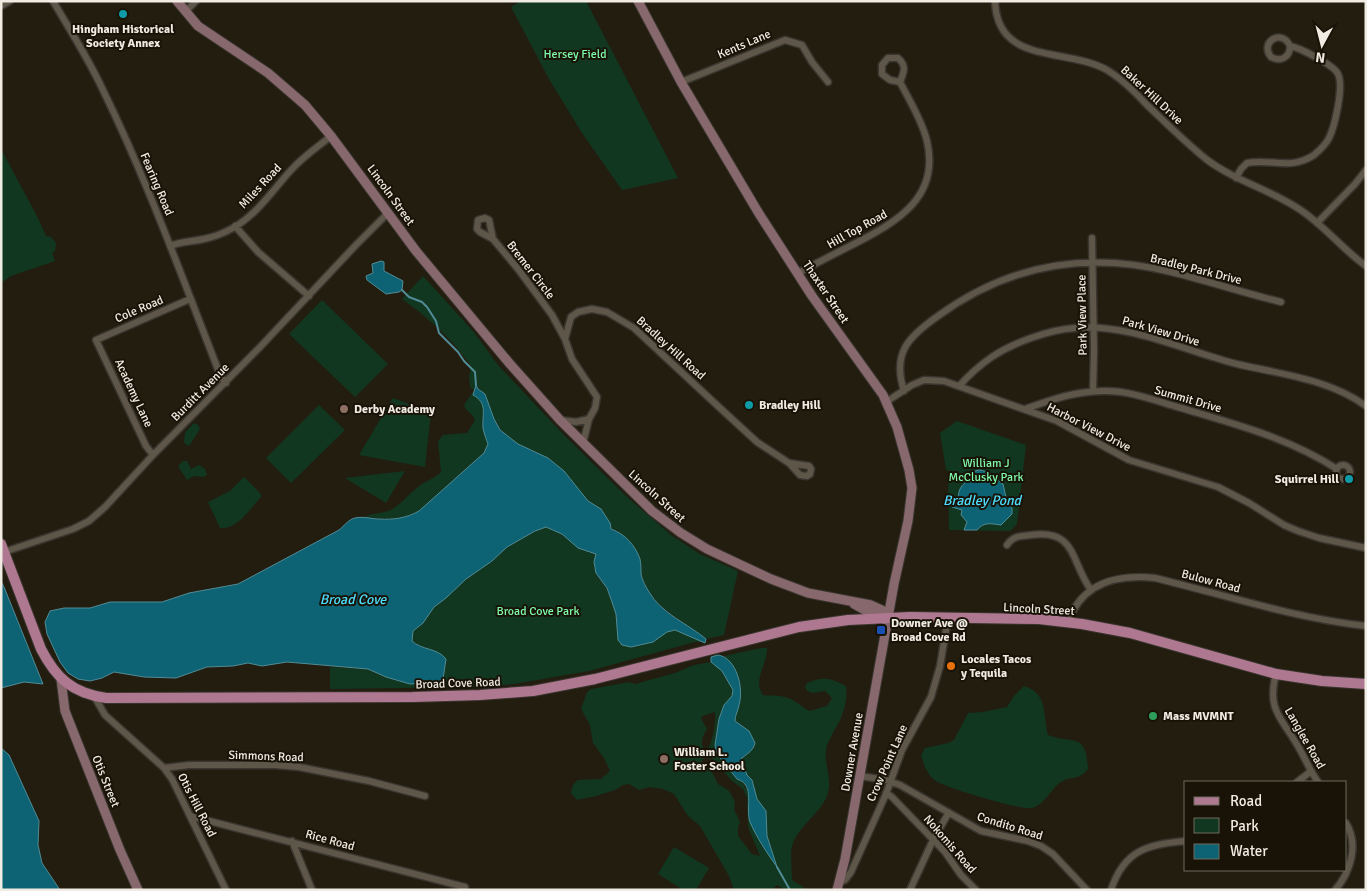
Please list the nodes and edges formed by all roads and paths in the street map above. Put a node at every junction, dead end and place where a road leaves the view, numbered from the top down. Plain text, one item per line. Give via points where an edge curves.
1 (10, 1) edge
2 (53, 1) edge
3 (177, 1) edge
4 (196, 1) edge
5 (638, 1) edge
6 (995, 1) edge
7 (1, 6) edge
8 (185, 12) junction
9 (1290, 46) dead end
10 (681, 82) junction
11 (828, 82) dead end
12 (900, 82) dead end
13 (332, 136) junction
14 (1366, 170) edge
15 (1236, 178) junction
16 (388, 213) junction
17 (1317, 223) junction
18 (235, 226) junction
19 (1092, 238) dead end
20 (493, 239) dead end
21 (170, 246) junction
22 (1092, 263) junction
23 (1366, 266) edge
24 (798, 273) junction
25 (309, 296) junction
26 (190, 299) junction
27 (1281, 302) dead end
28 (552, 315) junction
29 (571, 317) junction
30 (1093, 328) junction
31 (565, 339) junction
32 (96, 340) joint
33 (226, 383) junction
34 (959, 386) junction
35 (904, 391) junction
36 (1093, 391) junction
37 (886, 402) junction
38 (1366, 406) edge
39 (1026, 409) junction
40 (589, 419) junction
41 (560, 420) junction
42 (583, 443) junction
43 (153, 456) junction
44 (789, 463) dead end
45 (1337, 469) dead end
46 (1007, 545) dead end
47 (3, 548) edge
48 (1366, 548) edge
49 (1091, 590) junction
50 (888, 618) junction
51 (948, 618) junction
52 (1068, 622) junction
53 (1366, 626) edge
54 (1276, 674) junction
55 (62, 679) junction
56 (1366, 684) edge
57 (94, 696) junction
58 (164, 768) junction
59 (1310, 772) junction
60 (860, 776) junction
61 (890, 781) junction
62 (1297, 781) edge
63 (1317, 781) edge
64 (886, 793) junction
65 (424, 796) dead end
66 (948, 814) junction
67 (190, 816) junction
68 (1347, 825) edge
69 (933, 840) junction
70 (292, 841) junction
71 (1184, 841) edge
72 (1347, 868) edge
73 (1346, 871) edge
74 (838, 886) edge
75 (465, 887) dead end
76 (138, 890) edge
77 (226, 890) edge
78 (312, 890) edge
79 (910, 890) edge
80 (976, 890) edge
81 (1087, 890) edge
82 (1111, 890) edge
83 (1335, 890) edge

1 - 7 street
2 - 21 street, Fearing Road via 102,86
3 - 8 street, Lincoln Street
4 - 8 street
5 - 10 street, Thaxter Street
6 - 15 street, Baker Hill Drive via 1000,28 1014,42 1108,70 1186,143
8 - 13 street, Lincoln Street via 198,26 280,83
9 - 15 street via 1337,72 1340,83 1332,132 1323,147 1307,158 1288,164 1247,163
10 - 11 street, Kents Lane via 785,40 802,45
10 - 24 street, Thaxter Street
12 - 24 street, Hill Top Road via 924,129 929,151 927,176 917,198 904,214 884,228
13 - 16 street, Lincoln Street
13 - 18 street, Miles Road via 294,167 267,199
14 - 17 street
15 - 17 street, Baker Hill Drive via 1291,204
16 - 25 street, Burditt Avenue
16 - 41 street, Lincoln Street via 455,299
17 - 23 street, Baker Hill Drive
18 - 21 street, Miles Road via 213,237 181,241
18 - 25 street via 258,252
19 - 22 street, Park View Place
20 - 28 street, Bremer Circle
21 - 26 street, Fearing Road
22 - 27 street, Bradley Park Drive via 1171,272
22 - 30 street, Park View Place
22 - 35 street, Bradley Park Drive via 1057,264 1022,272 950,306 916,333 902,353 899,369
24 - 37 street, Thaxter Street
25 - 33 street, Burditt Avenue
26 - 32 street, Cole Road
26 - 33 street, Fearing Road
28 - 29 street, Bremer Circle via 567,321
28 - 31 street, Bremer Circle
29 - 31 street
29 - 44 street, Bradley Hill Road via 585,310 601,310 630,325 748,433
30 - 34 street, Park View Drive via 1057,331 1011,346 985,360
30 - 36 street, Park View Place
30 - 38 street, Park View Drive via 1132,334 1336,389
31 - 40 street via 572,359 597,397 596,408
32 - 43 street, Academy Lane
33 - 43 street, Burditt Avenue
34 - 35 street, Harbor View Drive via 932,379
34 - 39 street, Harbor View Drive
35 - 37 street, Harbor View Drive
36 - 39 street, Summit Drive via 1066,394
36 - 45 street, Summit Drive via 1154,400 1245,427 1291,444
37 - 50 street, Thaxter Street via 904,452 912,488
39 - 48 street, Harbor View Drive via 1057,421 1129,460 1218,487 1298,531
40 - 41 street via 576,422
40 - 42 street
41 - 42 street, Lincoln Street
42 - 50 street, Lincoln Street via 652,511 693,541 789,586 871,605 882,610
43 - 47 street, Burditt Avenue via 89,521 73,529
46 - 49 street via 1016,537 1058,536 1067,544
47 - 55 main road, Broad Cove Road via 41,648
49 - 52 street, Bulow Road via 1076,604
49 - 53 street, Bulow Road via 1135,576 1155,578 1283,612
50 - 51 main road, Lincoln Street
50 - 57 main road, Broad Cove Road via 799,627 603,677 524,692 413,697
50 - 60 street, Downer Avenue
51 - 52 main road, Lincoln Street
51 - 61 street, Crow Point Lane via 934,690 907,740
52 - 54 main road, Lincoln Street via 1130,633
54 - 56 main road, Lincoln Street
54 - 59 street, Langlee Road via 1272,695 1275,709
55 - 57 main road, Broad Cove Road via 73,688
55 - 76 street, Otis Street via 65,711
57 - 58 street, Otis Hill Road via 105,715
58 - 65 street, Simmons Road via 189,765 299,767
58 - 67 street, Otis Hill Road
59 - 62 street
59 - 63 street, Langlee Road
60 - 61 street, Condito Road
60 - 74 street, Downer Avenue
61 - 64 street, Crow Point Lane
61 - 66 street, Condito Road
64 - 69 street, Nokomis Road
64 - 74 street, Crow Point Lane via 851,872
66 - 69 street
66 - 81 street, Condito Road via 981,831 1040,846 1054,854
67 - 70 street, Rice Road
67 - 77 street, Otis Hill Road
68 - 72 street via 1353,841
69 - 79 street
69 - 80 street, Nokomis Road
70 - 75 street, Rice Road
70 - 78 street
71 - 82 street via 1158,844 1136,853 1120,870
73 - 83 street

